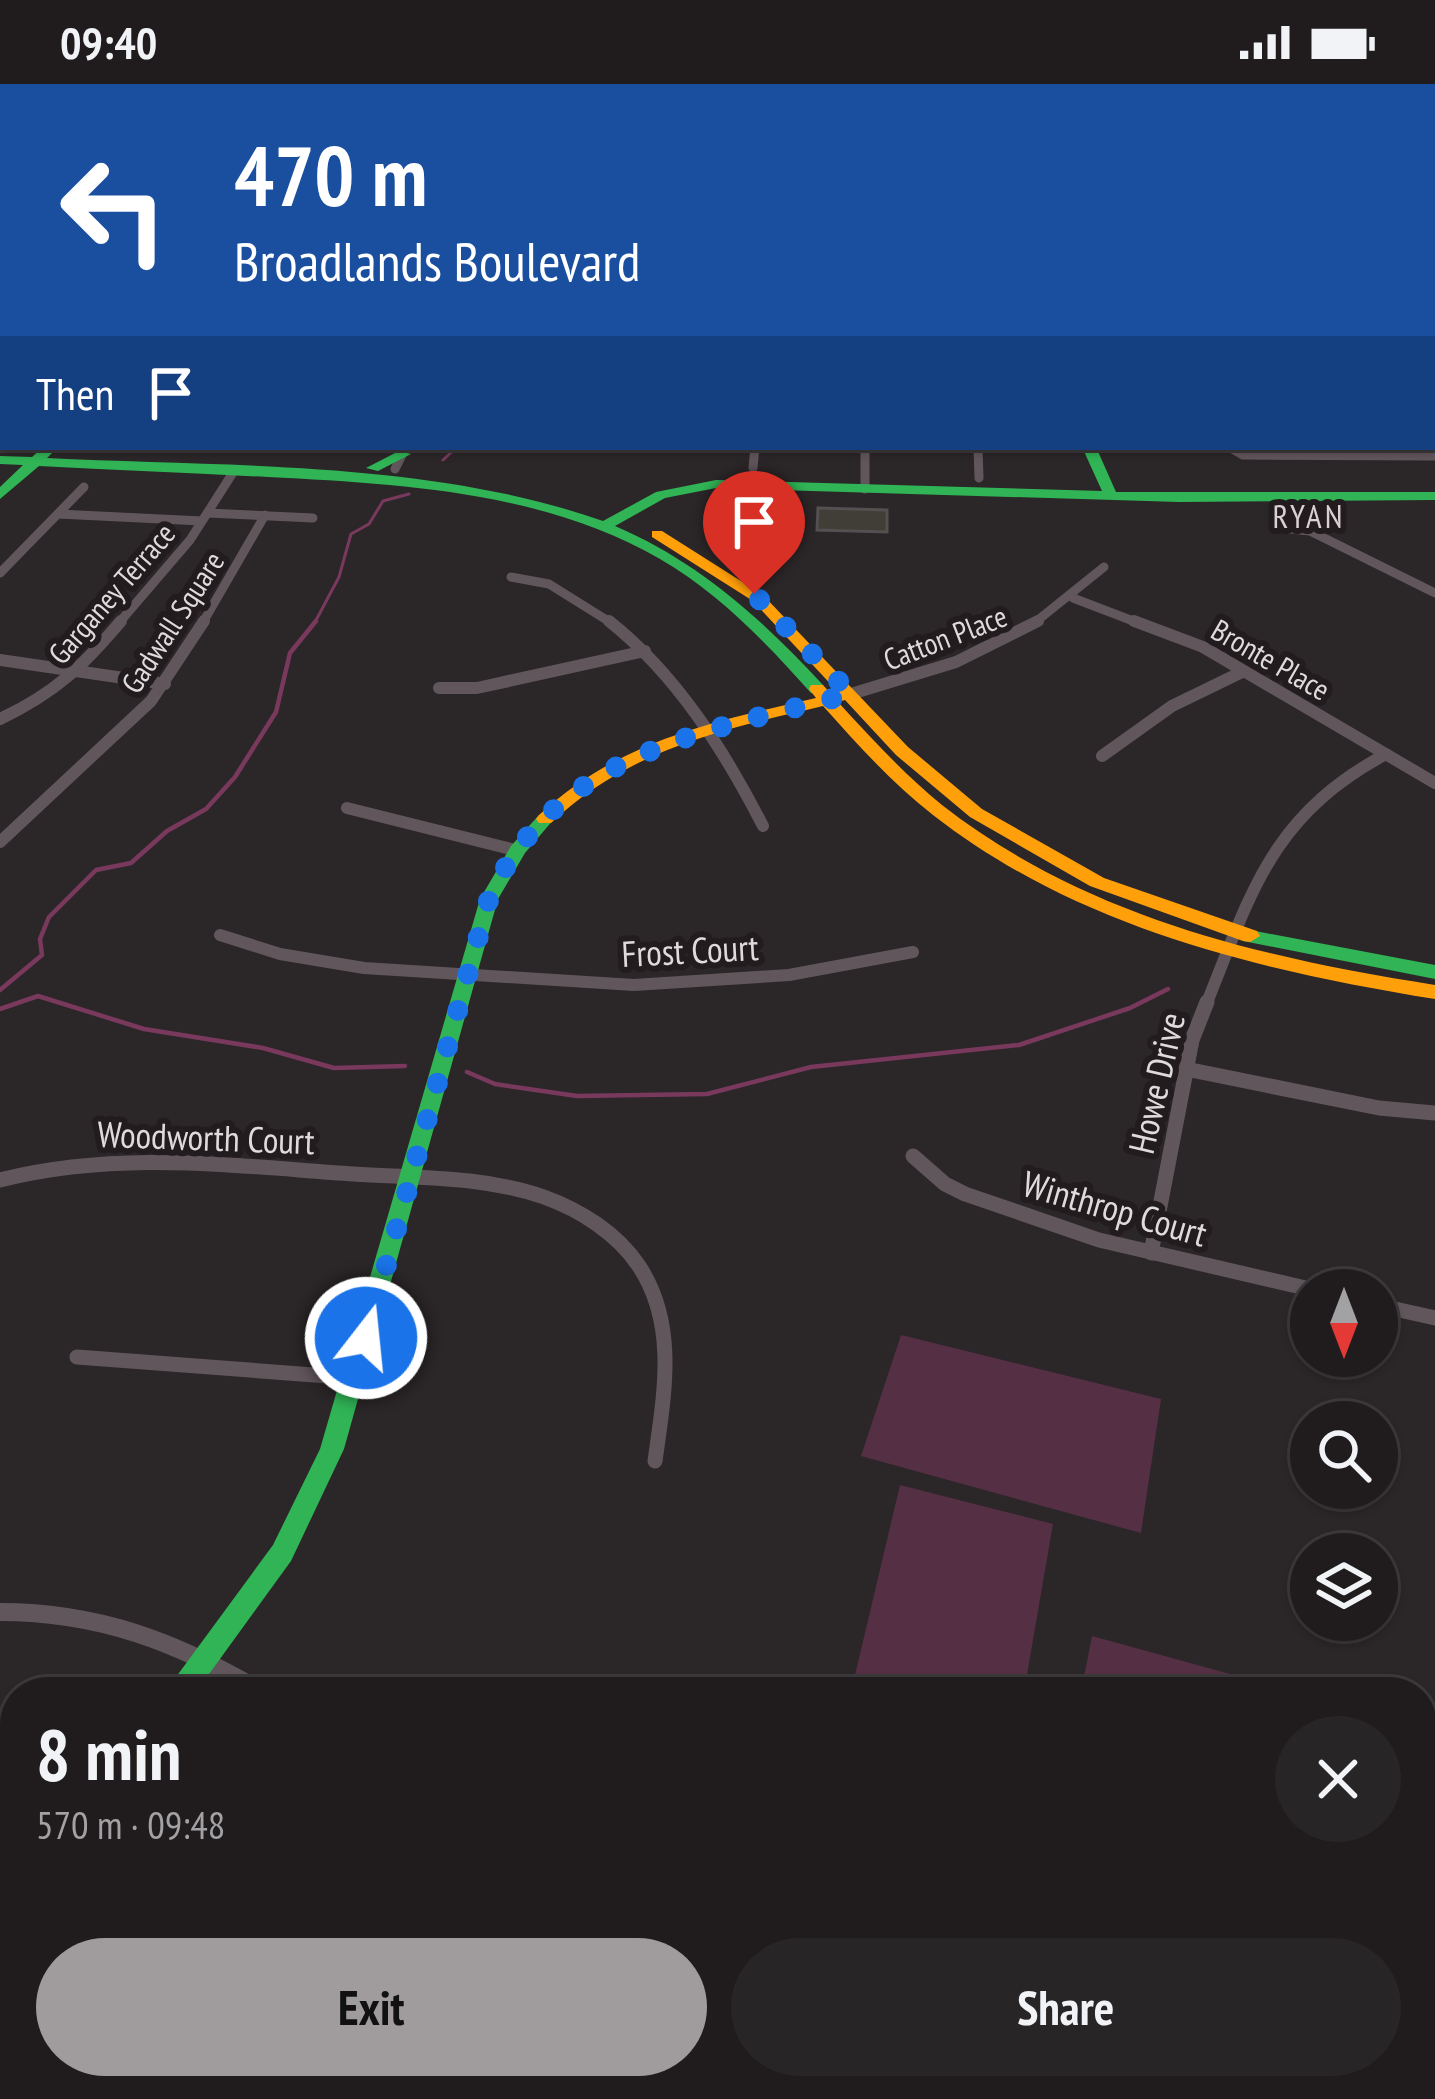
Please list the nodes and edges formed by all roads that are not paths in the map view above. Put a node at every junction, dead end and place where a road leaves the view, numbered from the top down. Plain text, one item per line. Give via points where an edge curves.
1 (755, 450) edge
2 (865, 450) edge
3 (978, 450) edge
4 (1090, 450) edge
5 (1234, 450) edge
6 (1419, 451) edge
7 (3, 452) edge
8 (44, 454) edge
9 (1435, 456) edge
10 (394, 459) edge
11 (753, 468) dead end
12 (234, 471) junction
13 (350, 477) junction
14 (980, 478) dead end
15 (84, 487) dead end
16 (865, 489) junction
17 (0, 495) edge
18 (1111, 496) junction
19 (1435, 496) edge
20 (58, 514) junction
21 (265, 515) junction
22 (205, 517) junction
23 (313, 518) dead end
24 (612, 521) junction
25 (1281, 528) dead end
26 (1104, 567) dead end
27 (0, 573) edge
28 (511, 577) dead end
29 (1435, 593) edge
30 (1073, 598) junction
31 (645, 651) junction
32 (0, 661) edge
33 (1244, 670) junction
34 (78, 671) junction
35 (165, 683) junction
36 (439, 688) dead end
37 (851, 694) junction
38 (828, 700) junction
39 (0, 719) edge
40 (704, 731) junction
41 (1386, 754) junction
42 (1102, 756) dead end
43 (1435, 783) edge
44 (347, 808) dead end
45 (763, 826) dead end
46 (0, 842) edge
47 (515, 850) junction
48 (220, 935) dead end
49 (1232, 942) junction
50 (914, 952) dead end
51 (1435, 972) edge
52 (467, 976) junction
53 (1435, 992) edge
54 (1186, 1069) junction
55 (1435, 1113) edge
56 (913, 1156) dead end
57 (411, 1178) junction
58 (0, 1180) edge
59 (1151, 1253) junction
60 (1290, 1285) edge
61 (1398, 1310) edge
62 (1435, 1318) edge
63 (77, 1357) dead end
64 (354, 1378) junction
65 (655, 1461) dead end
66 (0, 1612) edge
67 (206, 1659) junction
68 (191, 1677) edge
69 (237, 1677) edge

1 - 11 street
2 - 16 street
3 - 14 street
4 - 18 main road
5 - 6 street
6 - 9 street
7 - 8 main road
8 - 10 main road
8 - 12 main road
8 - 17 main road
10 - 13 main road
10 - 24 main road via 508,484
12 - 13 main road
12 - 22 street, Garganey Terrace
13 - 24 main road via 489,493
15 - 20 street
16 - 18 main road
16 - 24 main road via 695,486
18 - 19 main road
20 - 22 street
20 - 27 street
21 - 22 street
21 - 23 street
21 - 35 street, Gadwall Square
22 - 34 street, Garganey Terrace
24 - 37 main road via 690,552 754,594
24 - 38 main road via 721,590
25 - 29 street via 1310,531
26 - 30 street, Catton Place
28 - 31 street via 541,579 574,595
30 - 33 street, Bronte Place via 1182,637
30 - 37 street, Catton Place via 975,657
31 - 36 street via 477,688
31 - 40 street
32 - 34 street
33 - 41 street, Bronte Place
33 - 42 street via 1172,706
34 - 35 street
34 - 39 street, Garganey Terrace
35 - 46 street, Gadwall Square
37 - 38 main road
37 - 49 main road via 920,768 1020,841
38 - 40 main road
38 - 49 main road via 934,806 1026,868 1135,919
40 - 45 street
40 - 47 main road via 595,778
41 - 43 street, Bronte Place
41 - 49 street, Howe Drive via 1288,827 1258,874
44 - 47 street
47 - 52 main road via 489,899
48 - 52 street, Frost Court via 317,962
49 - 51 main road
49 - 53 main road via 1324,975
49 - 54 street, Howe Drive
50 - 52 street, Frost Court via 686,984
52 - 57 main road
54 - 55 street
54 - 59 street, Howe Drive
56 - 59 street, Winthrop Court via 964,1194
57 - 58 street, Woodworth Court via 128,1159 63,1163
57 - 64 main road
57 - 65 street, Woodworth Court via 545,1197 598,1225 636,1262 666,1333
59 - 60 street, Winthrop Court
61 - 62 street
63 - 64 street
64 - 67 main road via 301,1518
66 - 67 street via 123,1623
67 - 68 main road
67 - 69 street

